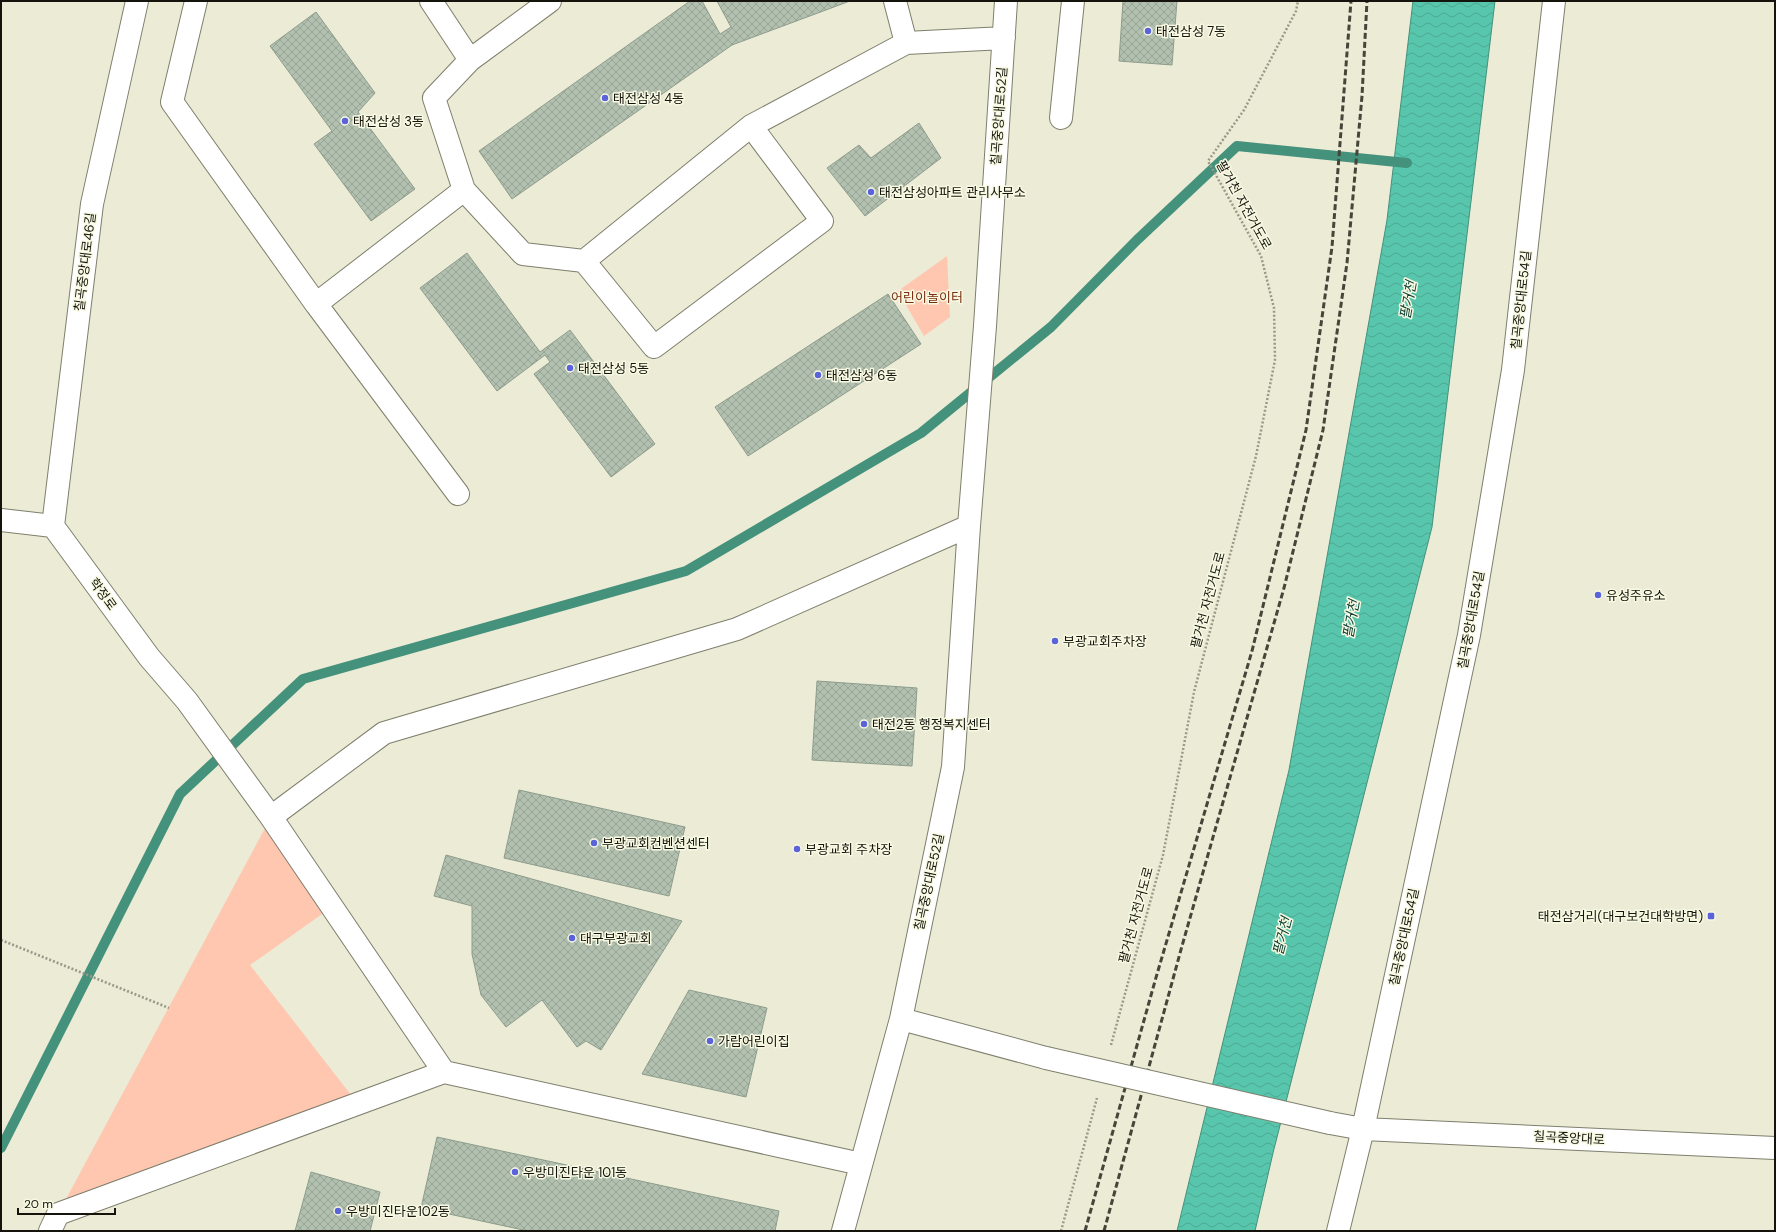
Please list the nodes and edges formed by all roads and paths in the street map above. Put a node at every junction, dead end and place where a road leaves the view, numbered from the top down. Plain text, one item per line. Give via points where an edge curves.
1 (137, 1) edge
2 (196, 1) edge
3 (431, 1) edge
4 (550, 1) edge
5 (895, 1) edge
6 (1006, 1) edge
7 (1074, 1) edge
8 (1298, 1) edge
9 (1554, 1) edge
10 (1004, 38) junction
11 (906, 44) junction
12 (470, 60) junction
13 (1061, 118) dead end
14 (751, 126) junction
15 (464, 190) junction
16 (584, 261) junction
17 (316, 304) junction
18 (458, 494) dead end
19 (1, 520) edge
20 (53, 526) junction
21 (969, 526) junction
22 (271, 817) junction
23 (1, 940) edge
24 (168, 1008) dead end
25 (901, 1019) junction
26 (1111, 1046) dead end
27 (444, 1072) junction
28 (1098, 1092) dead end
29 (1363, 1129) junction
30 (1775, 1148) edge
31 (861, 1164) junction
32 (50, 1231) edge
33 (843, 1231) edge
34 (1061, 1231) edge
35 (1338, 1231) edge

1 - 20 street, 칠곡중앙대로46길 via 92,204
2 - 17 street via 172,102
3 - 12 street
4 - 12 street
5 - 11 street
6 - 10 street, 칠곡중앙대로52길
7 - 13 street
8 - 26 path, 팔거천 자전거도로 via 1296,11 1244,110 1208,161 1262,256 1274,308 1275,360 1256,456 1194,692 1163,855
9 - 29 street, 칠곡중앙대로54길 via 1513,370 1469,635
10 - 11 street
10 - 21 street, 칠곡중앙대로52길
11 - 14 street
12 - 15 street via 434,98
14 - 16 street
14 - 16 street via 822,221 654,347
15 - 16 street via 524,254
15 - 17 street
17 - 18 street
19 - 20 street
20 - 22 street, 학정로 via 149,657 188,702
21 - 22 street via 737,629 384,733
21 - 25 street, 칠곡중앙대로52길 via 953,767
22 - 27 street, 학정로
23 - 24 path
25 - 29 street, 칠곡중앙대로, bridge via 1046,1058
25 - 31 street, 칠곡중앙대로52길
27 - 31 street
27 - 32 street via 58,1214
28 - 34 path
29 - 30 street, 칠곡중앙대로
29 - 35 street, 칠곡중앙대로54길
31 - 33 street, 칠곡중앙대로52길

